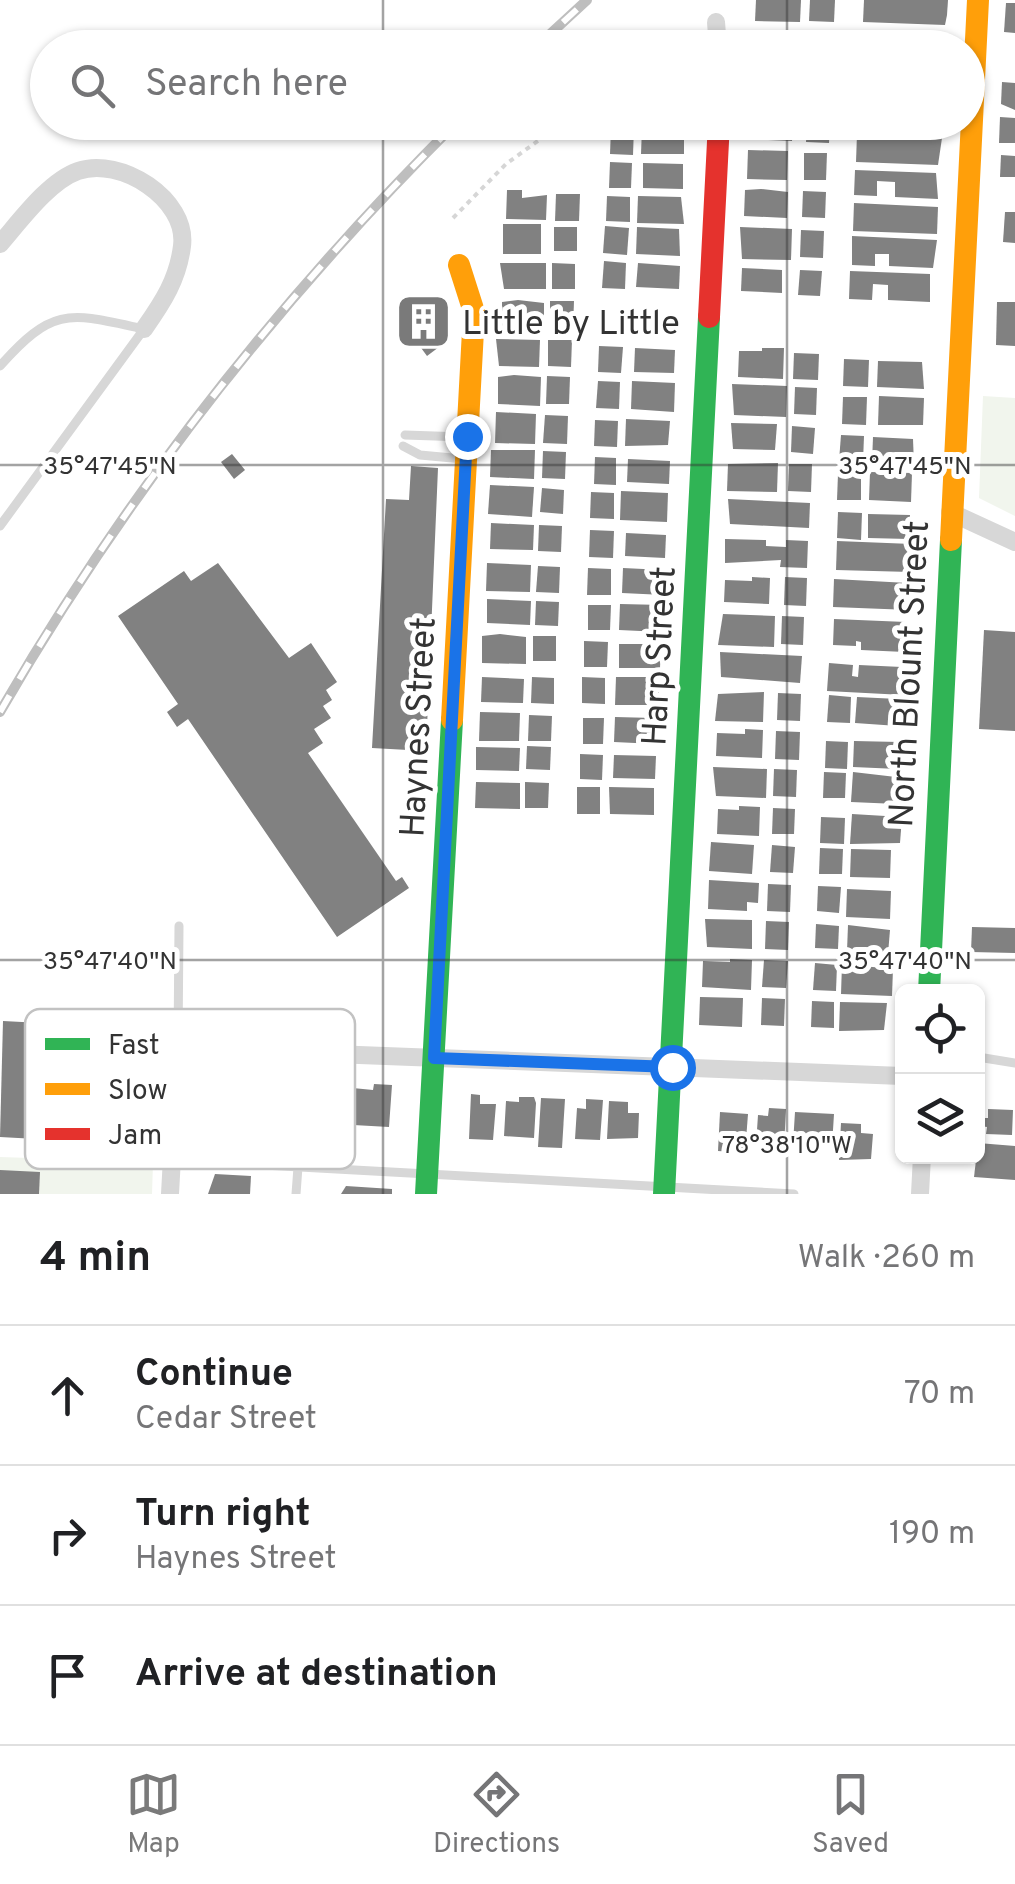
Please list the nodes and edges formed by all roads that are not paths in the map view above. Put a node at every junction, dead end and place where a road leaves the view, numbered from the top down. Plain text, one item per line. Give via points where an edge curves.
1 (978, 0) edge
2 (716, 22) dead end
3 (717, 30) edge
4 (976, 30) edge
5 (718, 140) edge
6 (970, 140) edge
7 (0, 244) edge
8 (459, 265) dead end
9 (144, 328) junction
10 (0, 366) edge
11 (467, 448) junction
12 (950, 512) junction
13 (2, 519) edge
14 (1015, 542) edge
15 (179, 926) dead end
16 (929, 984) edge
17 (178, 1009) edge
18 (355, 1055) edge
19 (434, 1058) junction
20 (985, 1058) edge
21 (1015, 1063) edge
22 (672, 1067) junction
23 (895, 1076) edge
24 (922, 1164) edge
25 (171, 1169) edge
26 (298, 1169) edge
27 (313, 1169) edge
28 (542, 1180) junction
29 (427, 1184) edge
30 (664, 1191) edge
31 (170, 1194) edge
32 (296, 1194) edge
33 (541, 1194) edge
34 (789, 1194) edge
35 (920, 1194) edge

1 - 4 street, North Blount Street
2 - 3 street
5 - 22 street, Harp Street
6 - 12 street, North Blount Street
7 - 9 street via 78,171 129,173 170,209 183,242 172,288
8 - 11 street, Haynes Street via 474,312
9 - 10 lane via 73,314 48,322
9 - 13 lane
11 - 11 lane via 420,455 404,440
11 - 19 street, Haynes Street
12 - 14 street
12 - 16 street, North Blount Street
15 - 17 lane
18 - 19 street
19 - 22 street
19 - 29 street, Haynes Street
20 - 21 lane
22 - 23 street
22 - 30 street, Harp Street
24 - 35 street
25 - 31 street
26 - 32 lane
27 - 29 lane
28 - 29 lane
28 - 30 lane
28 - 33 lane
30 - 34 lane

